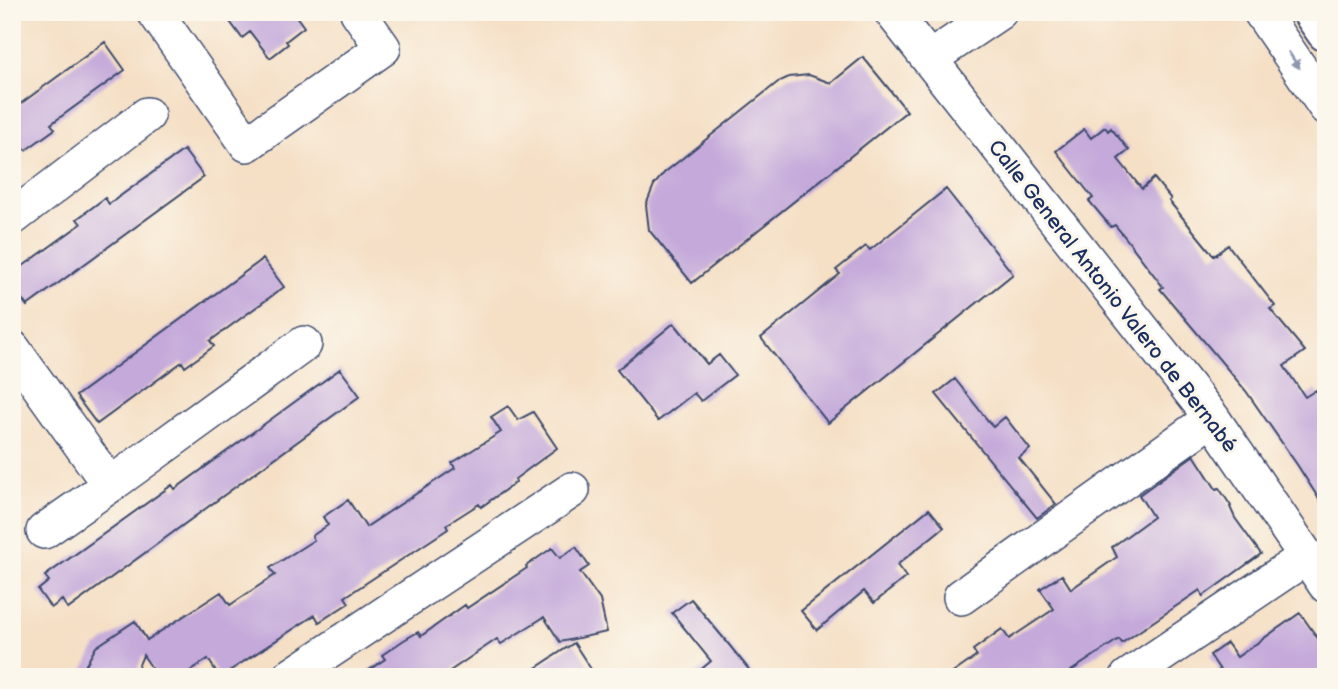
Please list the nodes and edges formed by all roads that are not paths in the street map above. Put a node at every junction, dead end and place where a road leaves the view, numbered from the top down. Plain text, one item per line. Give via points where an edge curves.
1 (155, 12) edge
2 (358, 12) edge
3 (892, 12) edge
4 (999, 12) edge
5 (1261, 12) edge
6 (1312, 12) edge
7 (1326, 32) edge
8 (929, 59) junction
9 (1326, 107) edge
10 (147, 115) dead end
11 (12, 218) edge
12 (304, 344) dead end
13 (12, 348) edge
14 (1212, 418) junction
15 (110, 485) junction
16 (572, 490) dead end
17 (44, 531) dead end
18 (1307, 557) junction
19 (1326, 585) edge
20 (961, 597) dead end
21 (290, 677) edge
22 (1128, 677) edge

1 - 2 street via 247,144 383,48
3 - 8 street, Calle General Antonio Valero de Bernabé
4 - 8 street
5 -> 9 street
6 - 7 highway
8 - 14 street, Calle General Antonio Valero de Bernabé
10 - 11 street
12 - 15 street
13 - 15 street
14 - 18 street, Calle General Antonio Valero de Bernabé
14 - 20 street
15 - 17 street
16 - 21 street
18 - 19 street, Calle General Antonio Valero de Bernabé
18 - 22 street

